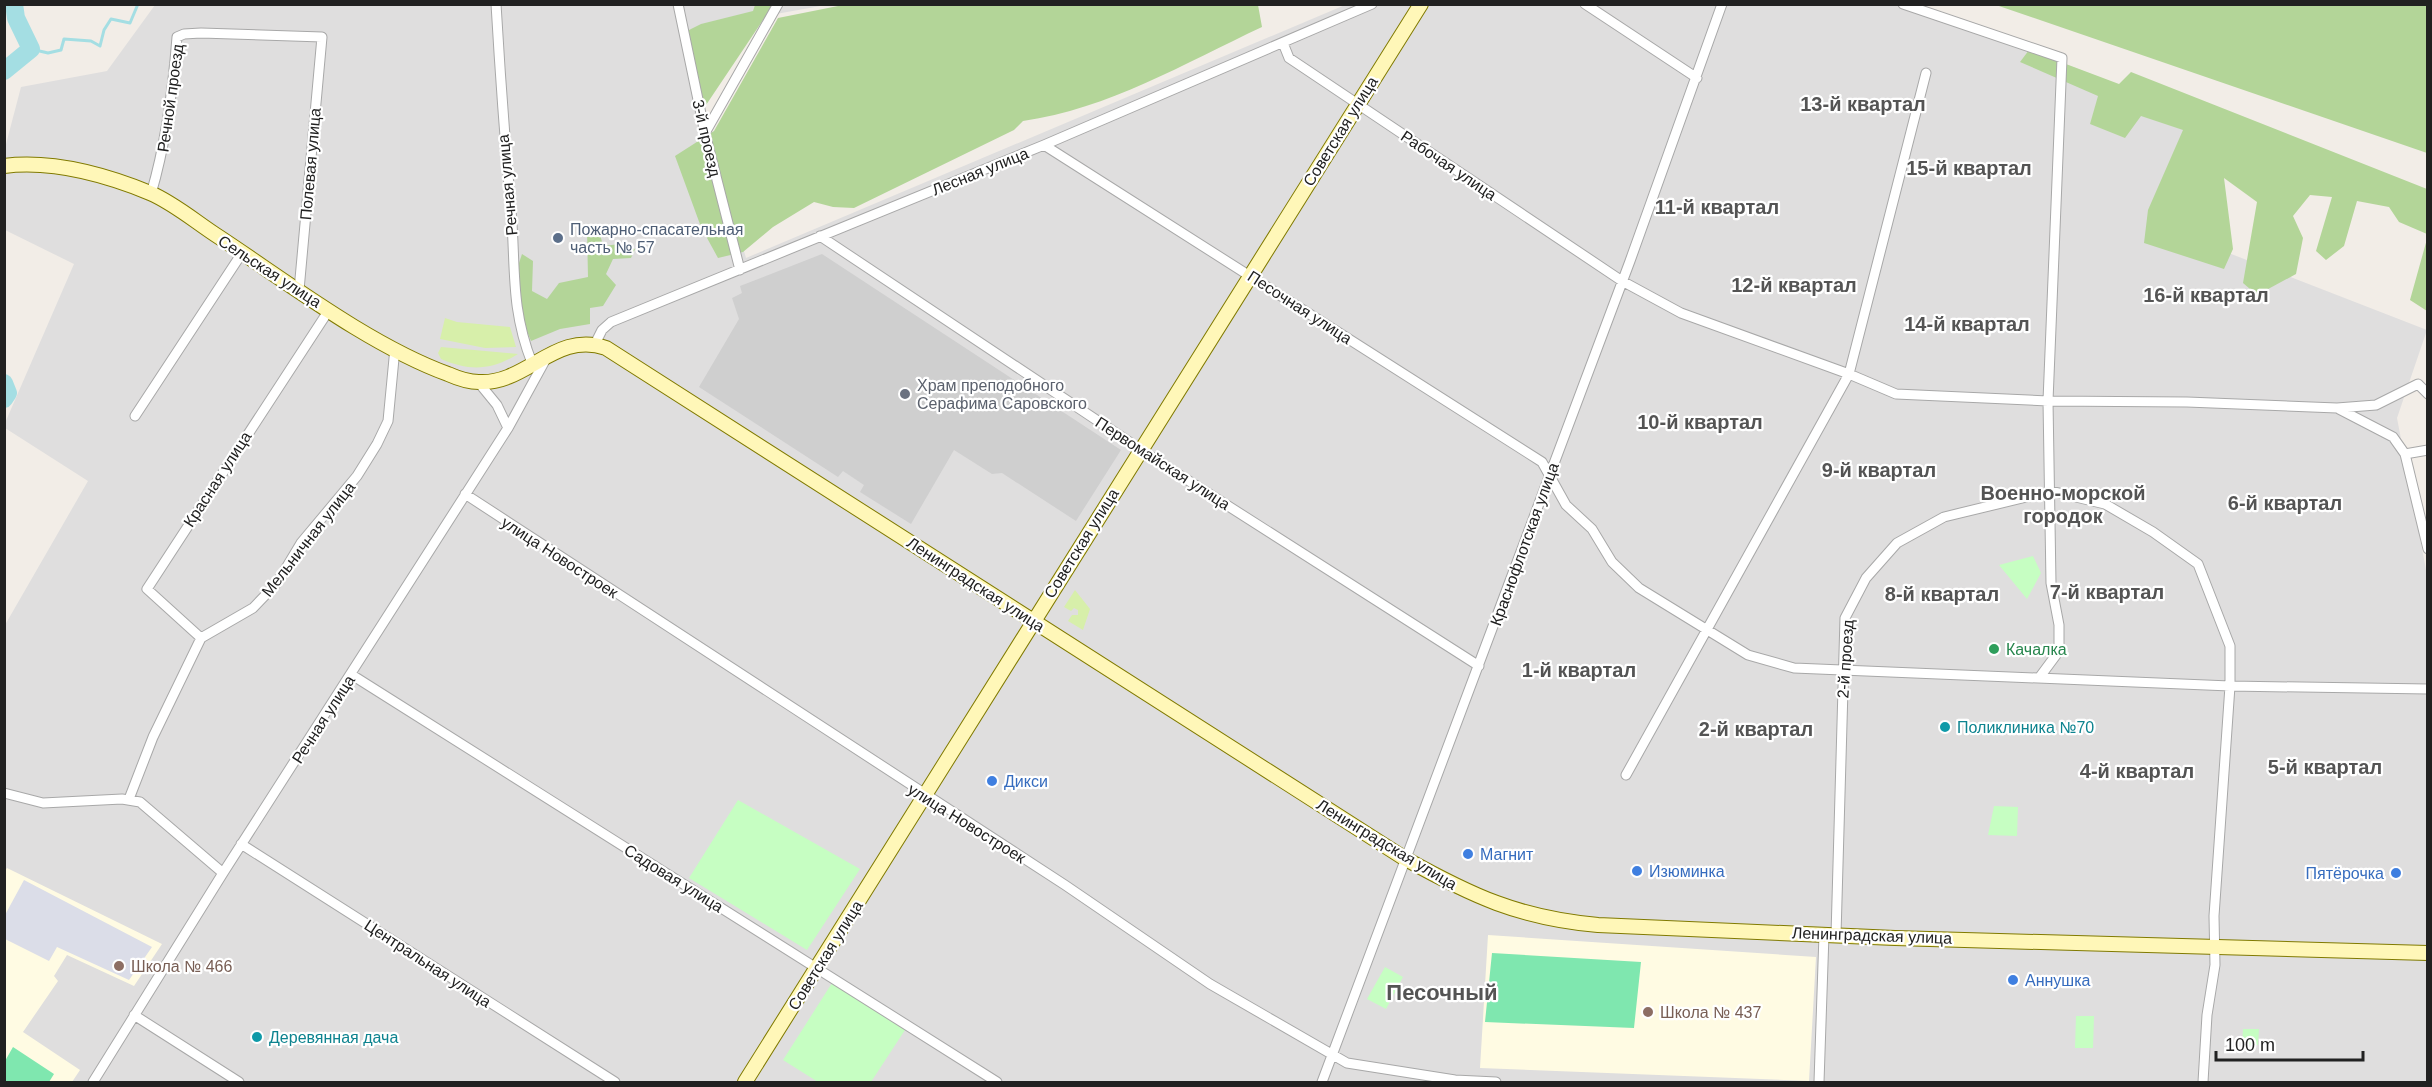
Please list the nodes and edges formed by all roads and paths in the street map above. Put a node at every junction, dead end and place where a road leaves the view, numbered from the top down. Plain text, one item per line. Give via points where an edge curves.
1 (496, 4) edge
2 (678, 4) edge
3 (778, 4) edge
4 (1372, 4) edge
5 (1421, 4) edge
6 (1585, 4) edge
7 (1722, 4) edge
8 (1903, 4) edge
9 (321, 37) joint
10 (1283, 43) junction
11 (1926, 73) dead end
12 (1697, 78) junction
13 (1357, 103) junction
14 (705, 134) junction
15 (1044, 145) junction
16 (4, 166) edge
17 (152, 194) junction
18 (820, 236) junction
19 (242, 253) junction
20 (740, 270) junction
21 (1251, 276) junction
22 (1622, 281) junction
23 (299, 290) junction
24 (329, 310) junction
25 (595, 344) junction
26 (395, 348) junction
27 (549, 353) junction
28 (532, 363) junction
29 (1849, 374) junction
30 (479, 382) junction
31 (2427, 394) edge
32 (2048, 401) junction
33 (2337, 408) junction
34 (135, 416) dead end
35 (508, 428) junction
36 (1140, 449) junction
37 (2427, 450) edge
38 (2405, 454) junction
39 (1549, 477) junction
40 (2051, 491) junction
41 (465, 494) junction
42 (2426, 529) edge
43 (2427, 549) edge
44 (1033, 621) junction
45 (1707, 632) junction
46 (201, 638) junction
47 (1479, 666) junction
48 (1842, 670) junction
49 (352, 675) junction
50 (2039, 678) junction
51 (2230, 686) junction
52 (2427, 689) edge
53 (1626, 775) dead end
54 (4, 793) edge
55 (924, 796) junction
56 (129, 799) junction
57 (241, 844) junction
58 (1404, 858) junction
59 (223, 873) junction
60 (1830, 934) junction
61 (2215, 946) junction
62 (2427, 953) edge
63 (817, 968) junction
64 (134, 1016) junction
65 (1333, 1053) junction
66 (93, 1083) edge
67 (239, 1083) edge
68 (615, 1083) edge
69 (745, 1083) edge
70 (996, 1083) edge
71 (1322, 1083) edge
72 (1496, 1083) edge
73 (1819, 1083) edge
74 (2203, 1083) edge

1 - 28 street, Речная улица via 513,287 519,327
2 - 14 street, 3-й проезд
3 - 14 street
4 - 10 street, Лесная улица
5 - 13 main road, Советская улица
6 - 12 street
7 - 12 street, Краснофлотская улица
8 - 32 street via 2062,58
9 - 17 street, Речной проезд via 201,33 177,37 174,82
9 - 23 street, Полевая улица
10 - 13 street, Рабочая улица via 1289,58
10 - 15 street, Лесная улица
11 - 29 street
12 - 22 street, Краснофлотская улица
13 - 21 main road, Советская улица
13 - 22 street, Рабочая улица
14 - 20 street, 3-й проезд
15 - 18 street, Лесная улица
15 - 21 street, Песочная улица
16 - 17 main road, Сельская улица via 47,165 92,174
17 - 19 main road, Сельская улица
18 - 20 street, Лесная улица
18 - 36 street, Первомайская улица
19 - 23 main road, Сельская улица
19 - 34 street
20 - 25 street, Лесная улица via 611,322
21 - 36 main road, Советская улица
21 - 39 street, Песочная улица via 1542,462
22 - 29 street, Рабочая улица via 1681,313
22 - 39 street, Краснофлотская улица
23 - 24 main road, Сельская улица
24 - 26 main road, Сельская улица
24 - 46 street, Красная улица via 147,589
25 - 27 main road, Ленинградская улица
25 - 44 main road, Ленинградская улица
26 - 30 main road, Сельская улица via 448,375
26 - 46 street, Мельничная улица via 388,422 357,476 301,543 278,583 253,608
27 - 28 main road
27 - 35 street, Речная улица
28 - 30 main road via 514,373
29 - 32 street, Рабочая улица via 1896,394
29 - 45 street
30 - 35 street
31 - 33 street, Рабочая улица via 2418,384 2376,405
32 - 33 street, Рабочая улица
32 - 40 street
33 - 38 street via 2393,437
35 - 41 street, Речная улица
36 - 44 main road, Советская улица
36 - 47 street, Первомайская улица
37 - 38 street
38 - 42 street
39 - 45 street, Песочная улица via 1566,505 1592,530 1612,562 1639,588
39 - 47 street, Краснофлотская улица
40 - 48 street, 2-й проезд via 1944,517 1897,543 1866,578 1845,618
40 - 50 street via 2051,583 2059,651
40 - 51 street, 2-й проезд via 2105,504 2198,564 2230,646
41 - 49 street, Речная улица
41 - 55 street, улица Новостроек
42 - 43 street
44 - 55 main road, Советская улица
44 - 58 main road, Ленинградская улица
45 - 48 street, Песочная улица via 1748,656 1794,668
45 - 53 street
46 - 56 street via 153,737
47 - 58 street, Краснофлотская улица
48 - 50 street, Песочная улица
48 - 60 street, 2-й проезд
49 - 57 street, Речная улица
49 - 63 street, Садовая улица
50 - 51 street, Песочная улица
51 - 52 street, Песочная улица
51 - 61 street, 2-й проезд
54 - 56 street via 43,803
55 - 63 main road, Советская улица
55 - 65 street, улица Новостроек via 1065,885 1210,984
56 - 59 street via 153,812
57 - 59 street, Речная улица
57 - 68 street, Центральная улица
58 - 60 main road, Ленинградская улица via 1495,905 1561,922
58 - 65 street, Краснофлотская улица
59 - 64 street, Речная улица
60 - 61 main road, Ленинградская улица
60 - 73 street, 2-й проезд
61 - 62 main road, Ленинградская улица
61 - 74 street, 2-й проезд
63 - 69 main road, Советская улица
63 - 70 street, Садовая улица
64 - 66 street, Речная улица
64 - 67 street
65 - 71 street, Краснофлотская улица
65 - 72 street, улица Новостроек via 1347,1063

